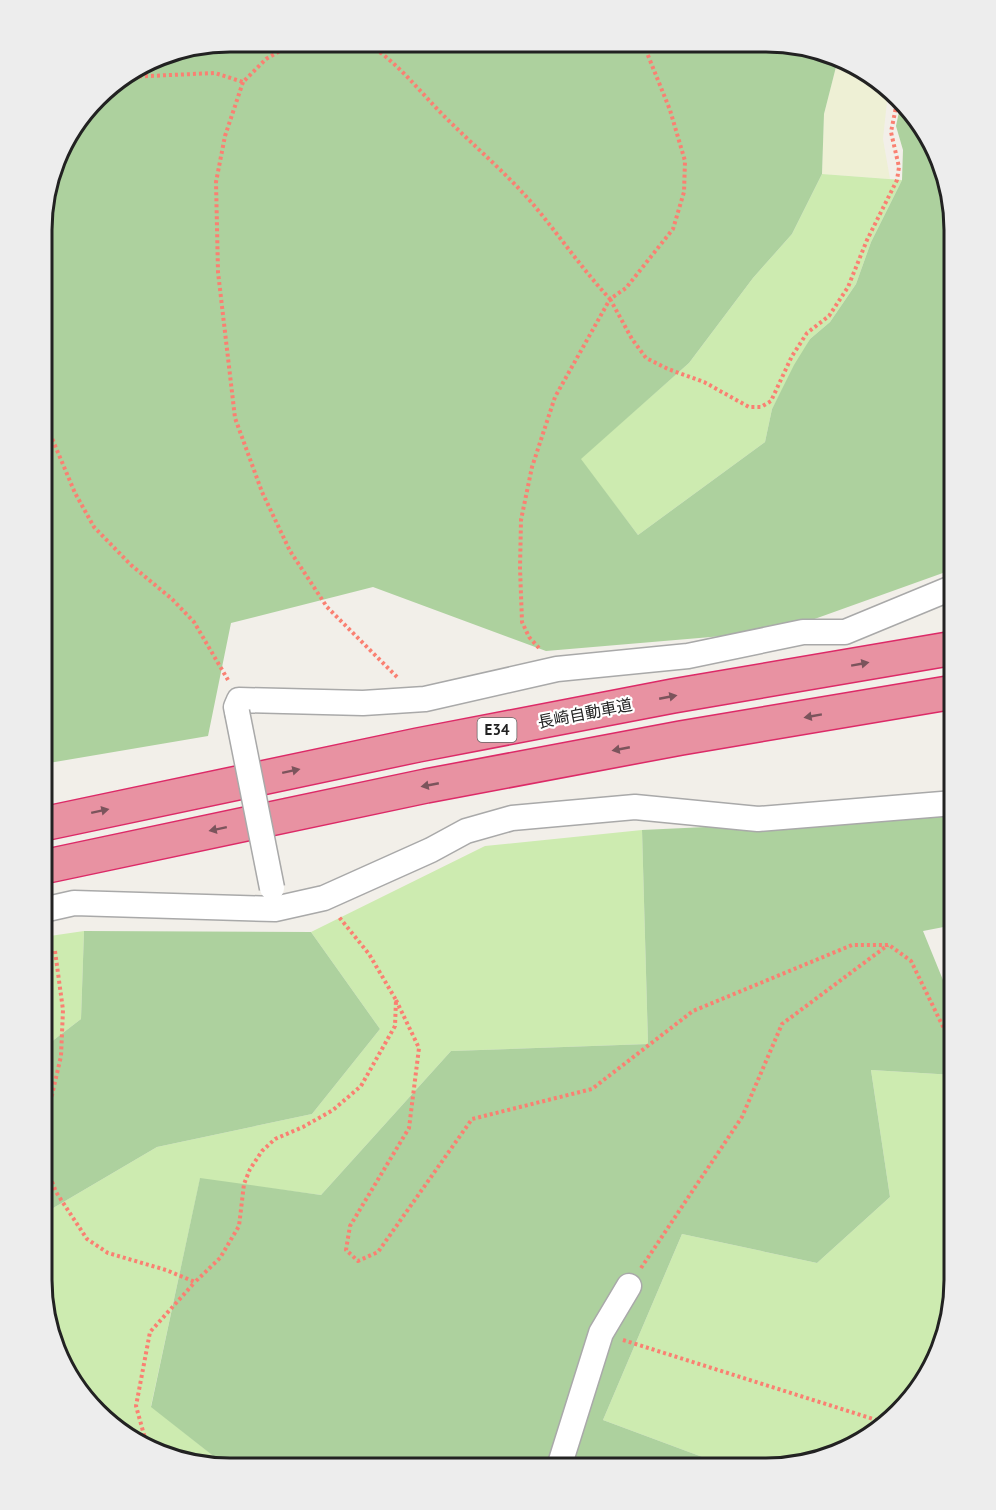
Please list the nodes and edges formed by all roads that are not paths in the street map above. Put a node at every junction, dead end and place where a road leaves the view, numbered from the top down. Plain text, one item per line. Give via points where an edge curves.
1 (944, 591) edge
2 (944, 650) edge
3 (944, 694) edge
4 (943, 804) edge
5 (53, 822) edge
6 (53, 865) edge
7 (274, 899) junction
8 (53, 908) edge
9 (629, 1286) road end
10 (562, 1457) edge

1 - 7 street, bridge via 845,632 803,632 688,656 557,669 425,699 238,706
5 -> 2 highway, 長崎自動車道 / E34 via 430,742
3 -> 6 highway via 438,784
4 - 7 street via 758,819 635,807 512,818 466,831 324,898
7 - 8 street via 74,903
9 - 10 street via 602,1334

